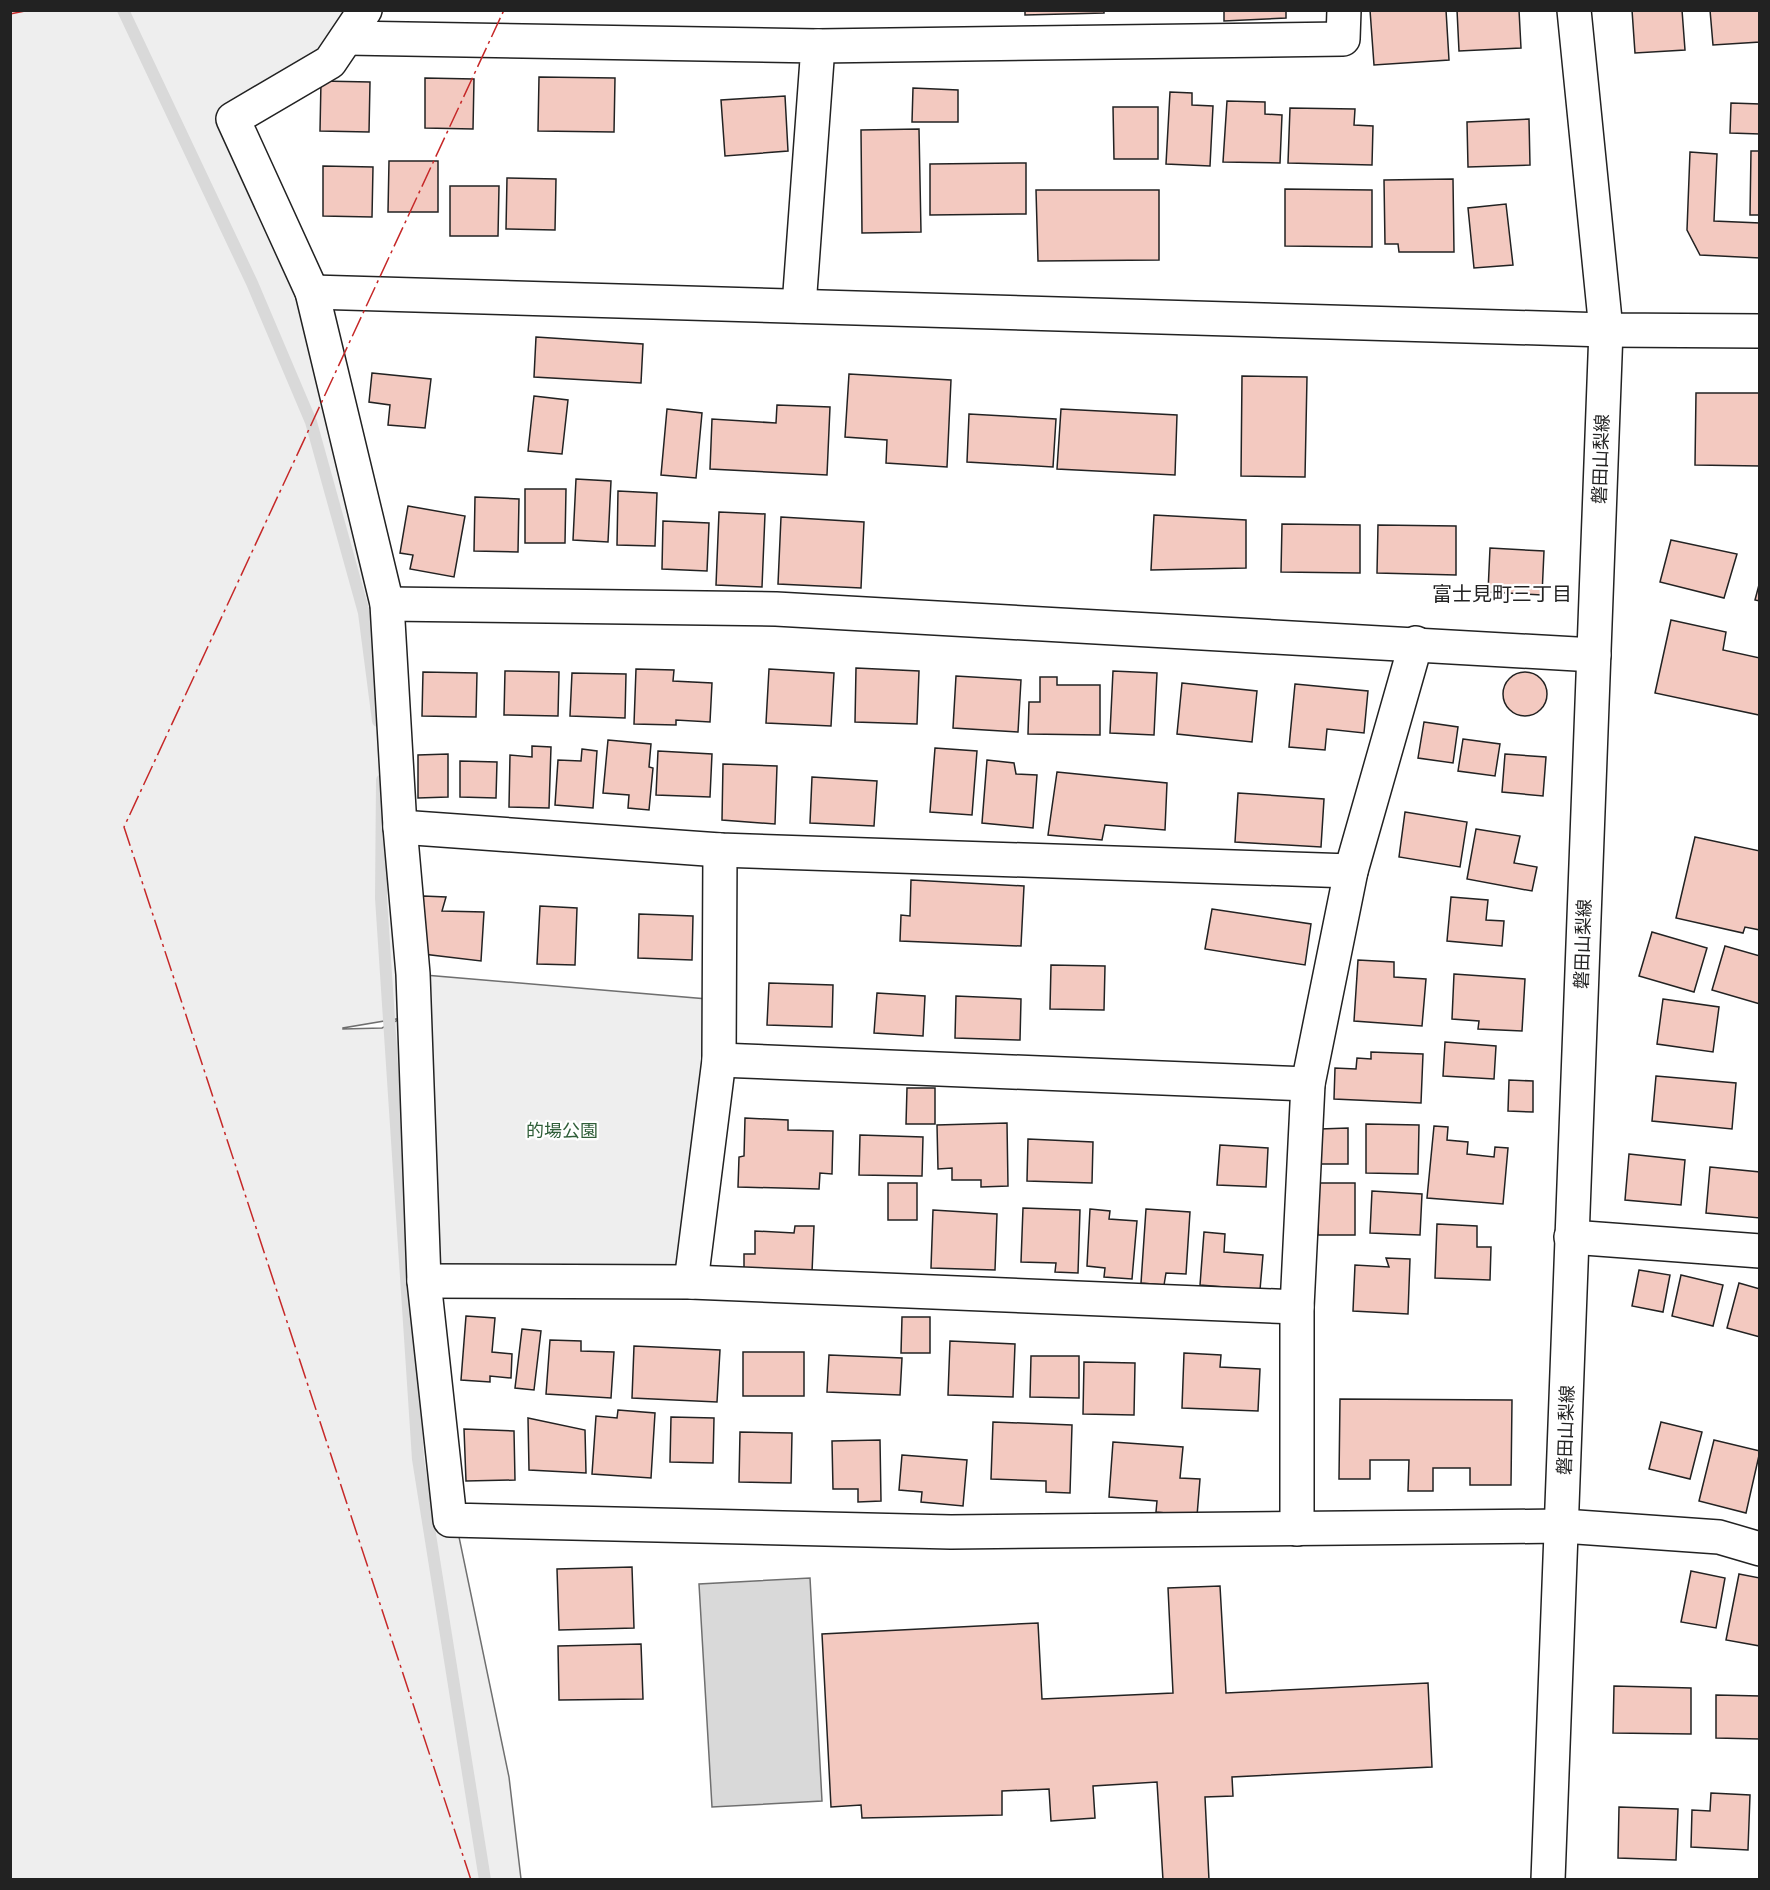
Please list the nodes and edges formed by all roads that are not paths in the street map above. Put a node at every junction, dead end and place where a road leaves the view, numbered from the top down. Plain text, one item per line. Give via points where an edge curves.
1 (365, 10) edge
2 (1344, 10) edge
3 (1574, 10) edge
4 (347, 38) junction
5 (818, 46) junction
6 (312, 292) junction
7 (799, 306) junction
8 (1605, 330) junction
9 (1760, 331) edge
10 (387, 604) junction
11 (1416, 643) junction
12 (1594, 655) junction
13 (400, 827) junction
14 (720, 850) junction
15 (1351, 871) junction
16 (719, 1060) junction
17 (1308, 1084) junction
18 (1571, 1237) junction
19 (1760, 1251) edge
20 (424, 1281) junction
21 (691, 1282) junction
22 (1297, 1307) junction
23 (1563, 1526) junction
24 (1297, 1529) junction
25 (1760, 1549) edge
26 (1548, 1880) edge

1 - 4 street
2 - 5 street via 1343,39
3 - 8 street, 磐田山梨線
4 - 5 street
4 - 6 street via 330,62 233,118
5 - 7 street
6 - 7 street
6 - 10 street
7 - 8 street
8 - 9 street
8 - 12 street, 磐田山梨線
10 - 11 street via 776,609
10 - 13 street
11 - 12 street
11 - 15 street
12 - 18 street, 磐田山梨線
13 - 14 street
13 - 20 street via 413,974
14 - 15 street
14 - 16 street
15 - 17 street
16 - 17 street
16 - 21 street
17 - 22 street
18 - 19 street
18 - 23 street, 磐田山梨線
20 - 21 street
20 - 24 street via 450,1520 951,1532
21 - 22 street
22 - 24 street
23 - 24 street
23 - 25 street via 1719,1537
23 - 26 street, 磐田山梨線

